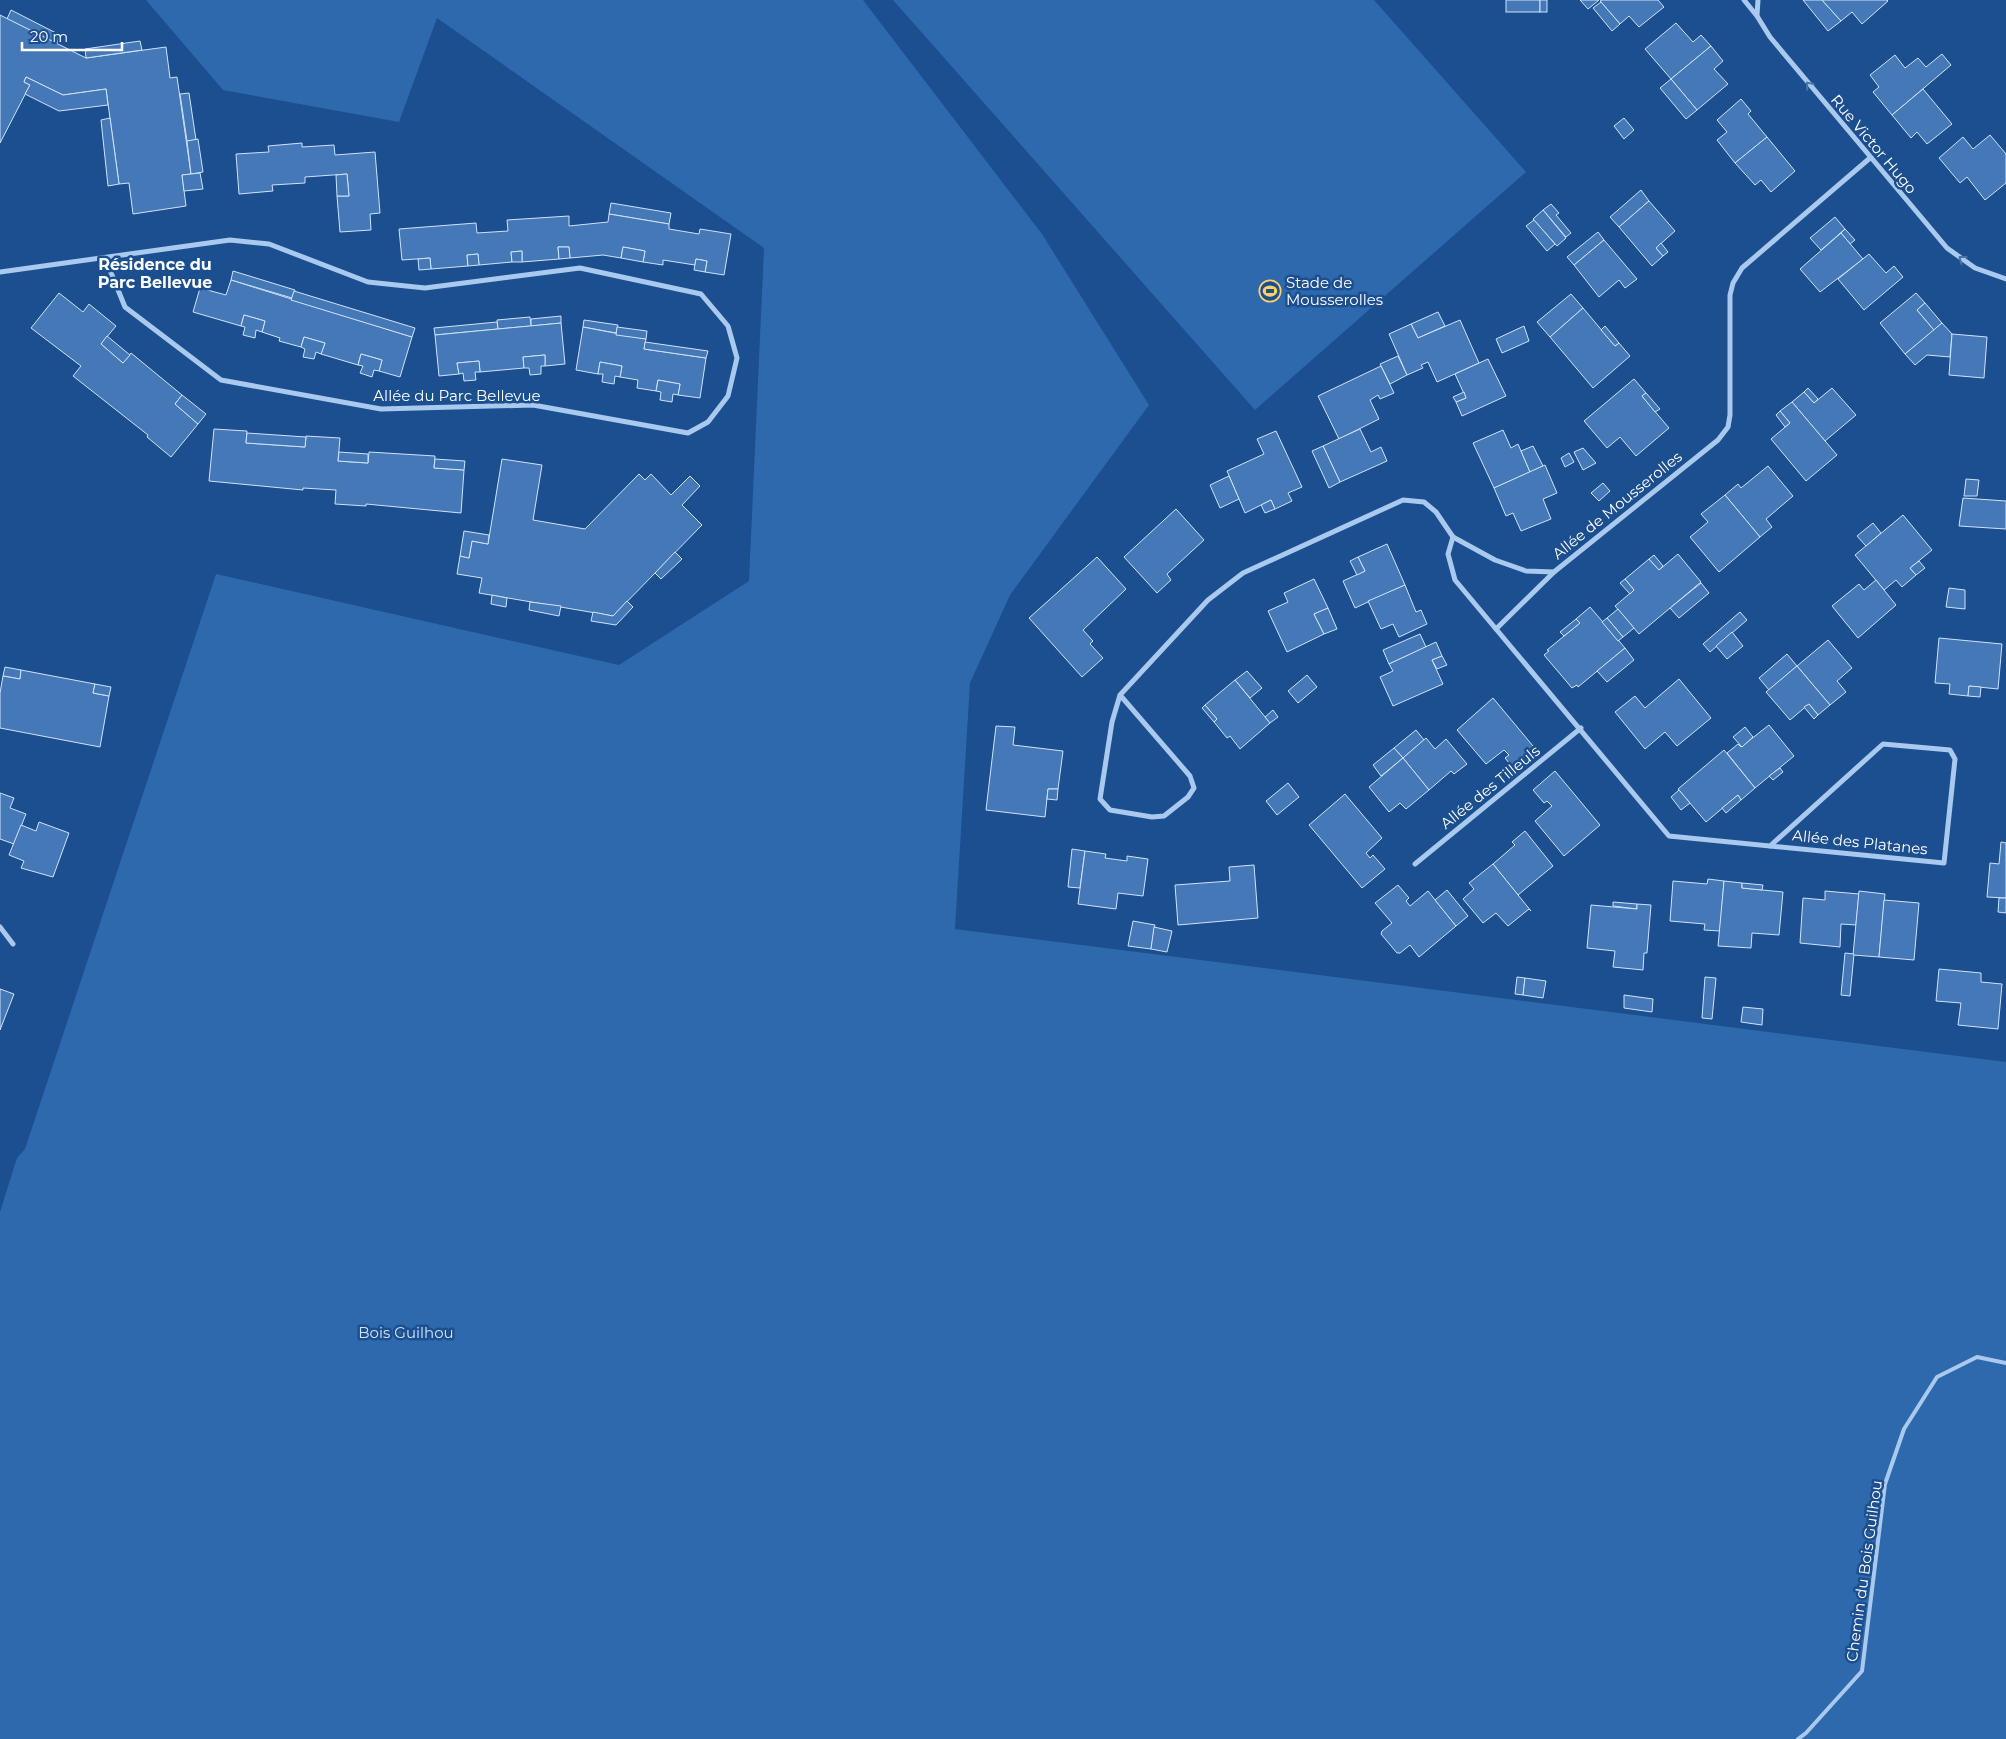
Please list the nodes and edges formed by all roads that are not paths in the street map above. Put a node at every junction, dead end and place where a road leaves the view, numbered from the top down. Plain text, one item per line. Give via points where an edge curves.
1 (1744, 0) edge
2 (1758, 0) edge
3 (1757, 16) junction
4 (1870, 158) junction
5 (105, 258) junction
6 (0, 272) edge
7 (2006, 279) edge
8 (1453, 537) junction
9 (1554, 572) junction
10 (1496, 629) junction
11 (1120, 695) junction
12 (1580, 728) junction
13 (1770, 846) junction
14 (1415, 864) dead end
15 (0, 927) edge
16 (14, 944) dead end
17 (2006, 1363) edge
18 (1798, 1739) edge

1 - 3 street, Rue Victor Hugo
2 - 3 street
4 -> 3 street, Rue Victor Hugo via 1770,37
7 -> 4 street, Rue Victor Hugo via 1974,268 1947,248
4 - 9 street, Allée de Mousserolles via 1742,268 1733,283 1730,295 1728,427 1718,440
5 - 5 street, Allée du Parc Bellevue via 230,240 269,244 368,282 425,288 580,268 700,294 728,326 737,358 728,396 708,422 688,433 533,405 381,409 221,380 125,307
5 - 6 street, Allée du Parc Bellevue
8 - 9 street, Allée de Mousserolles via 1495,560 1518,568
8 - 10 street, Allée des Platanes via 1448,554 1455,580
8 - 11 street, Allée de Mousserolles via 1436,512 1424,502 1403,500 1243,572 1208,600
9 - 10 street
10 - 12 street, Allée des Platanes
11 - 11 street, Allée de Mousserolles via 1190,776 1194,788 1164,816 1110,810 1100,799 1112,722
12 - 13 street, Allée des Platanes via 1669,836
12 - 14 street, Allée des Tilleuls
13 - 13 street, Allée des Platanes via 1944,863 1955,759 1950,750 1883,744
15 - 16 street
17 - 18 lane, Chemin du Bois Guilhou via 1977,1357 1937,1377 1904,1429 1885,1484 1862,1671

